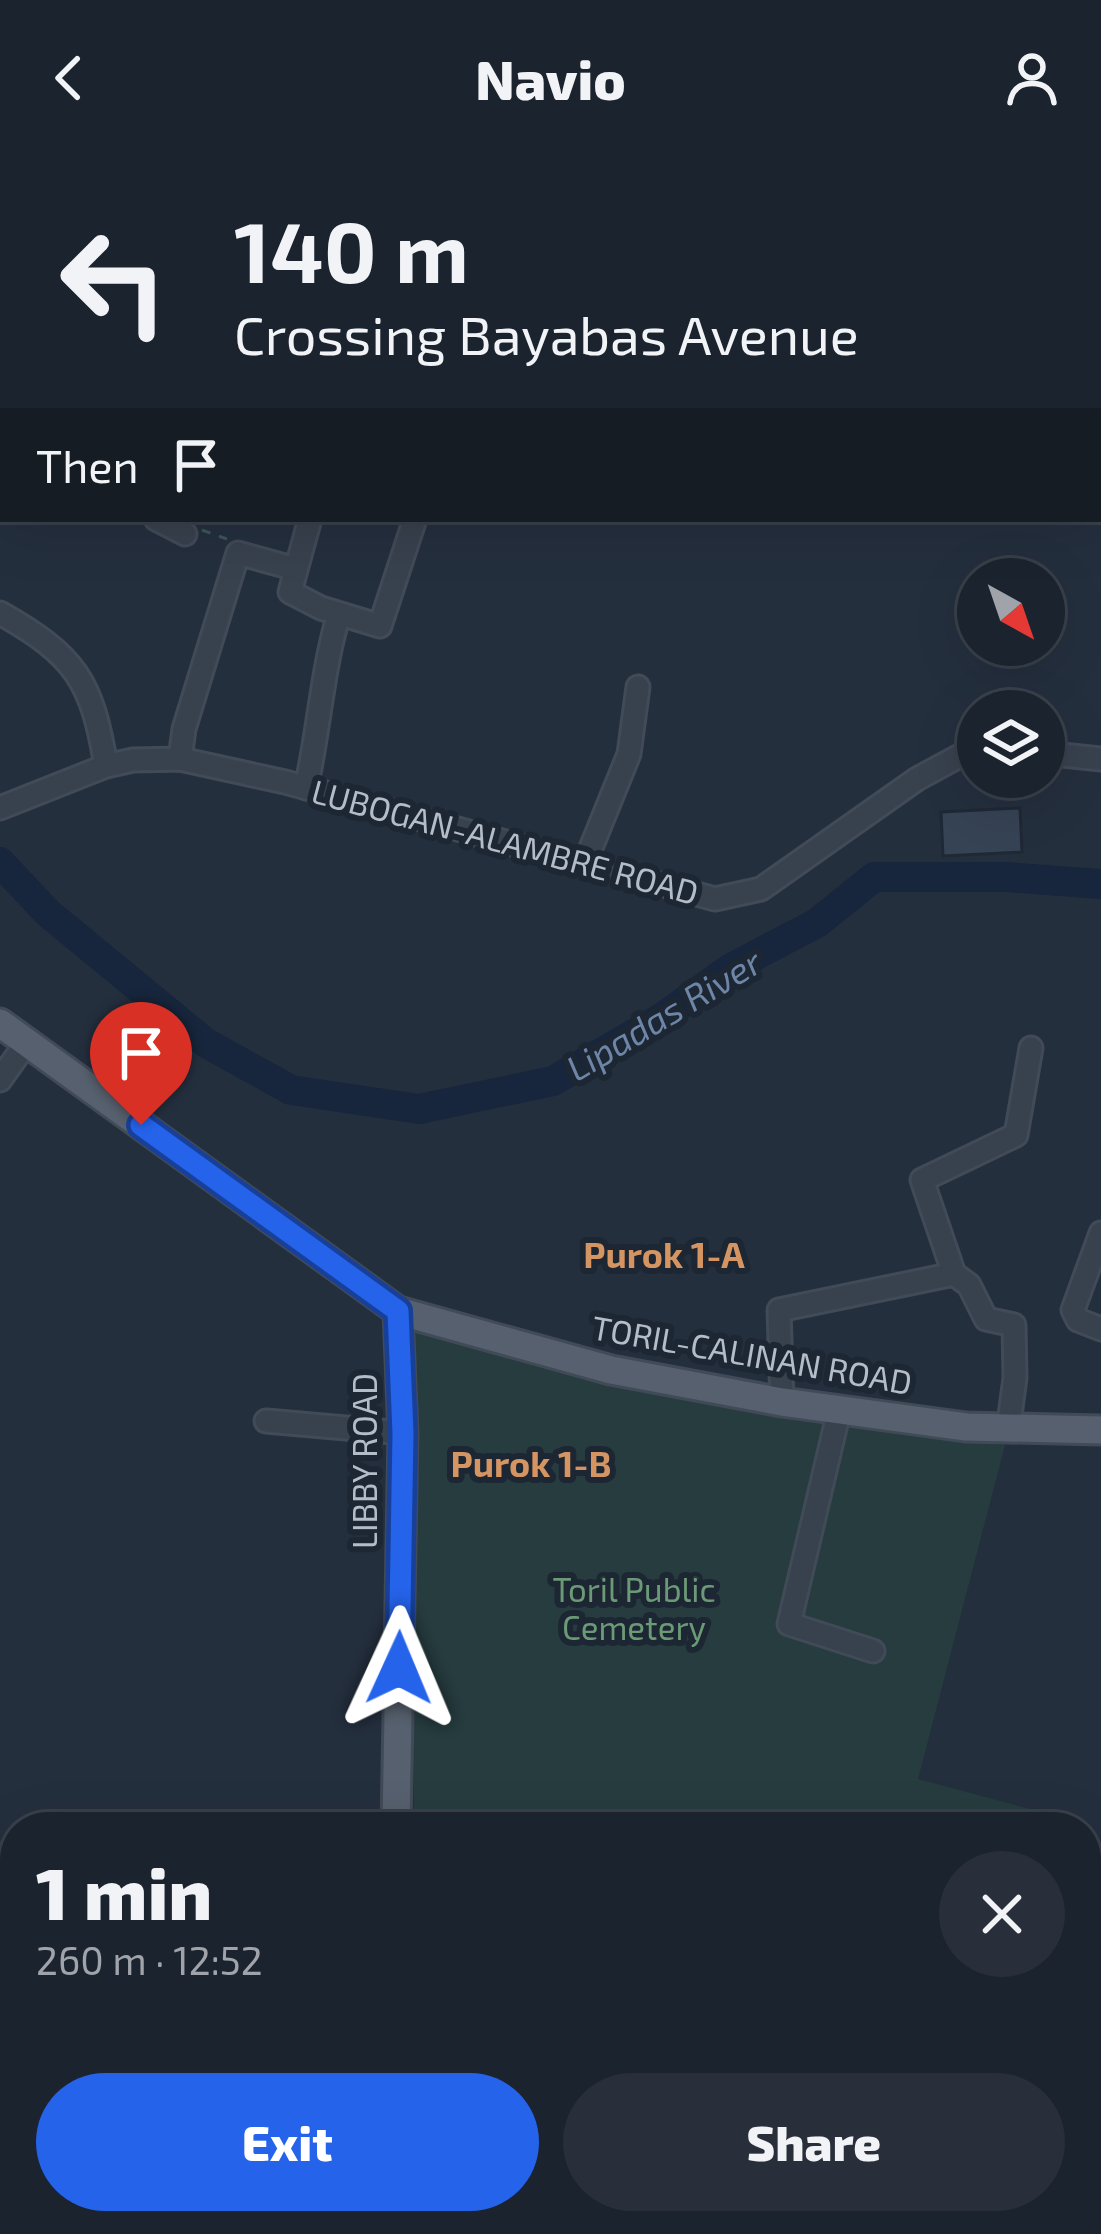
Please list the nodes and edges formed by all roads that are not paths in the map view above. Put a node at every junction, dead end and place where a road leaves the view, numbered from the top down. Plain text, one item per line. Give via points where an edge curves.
1 (162, 522) edge
2 (309, 522) edge
3 (414, 522) edge
4 (185, 534) road end
5 (296, 569) junction
6 (0, 613) edge
7 (339, 614) junction
8 (638, 687) dead end
9 (1065, 755) edge
10 (957, 757) edge
11 (180, 759) junction
12 (1101, 759) edge
13 (106, 766) junction
14 (306, 788) junction
15 (3, 807) edge
16 (584, 865) junction
17 (0, 1023) edge
18 (26, 1042) junction
19 (1031, 1048) dead end
20 (0, 1080) edge
21 (1101, 1233) edge
22 (1096, 1262) edge
23 (954, 1274) junction
24 (398, 1311) junction
25 (1101, 1329) edge
26 (782, 1402) junction
27 (839, 1411) junction
28 (266, 1421) dead end
29 (1008, 1430) junction
30 (1101, 1430) edge
31 (403, 1433) junction
32 (873, 1651) dead end
33 (396, 1812) edge

1 - 4 street
2 - 5 street
3 - 7 street via 380,626
5 - 7 street via 290,592
5 - 11 street via 238,553
6 - 13 street via 48,643 82,679
7 - 14 street
8 - 16 street via 629,754
9 - 12 street
10 - 16 street, LUBOGAN-ALAMBRE ROAD via 740,896 692,896
11 - 13 street, LUBOGAN-ALAMBRE ROAD
11 - 14 street, LUBOGAN-ALAMBRE ROAD
13 - 15 street, LUBOGAN-ALAMBRE ROAD
14 - 16 street, LUBOGAN-ALAMBRE ROAD
17 - 18 main road
18 - 20 street
18 - 24 main road
19 - 23 street via 1016,1135 922,1180
21 - 22 street
22 - 25 street via 1073,1310
23 - 26 street via 779,1310
23 - 29 street via 986,1318 1014,1325
24 - 26 main road, TORIL-CALINAN ROAD via 611,1370
24 - 31 main road, LIBBY ROAD
26 - 27 main road, TORIL-CALINAN ROAD
27 - 29 main road, TORIL-CALINAN ROAD
27 - 32 street via 789,1624
28 - 31 street
29 - 30 main road, TORIL-CALINAN ROAD
31 - 33 main road, LIBBY ROAD

